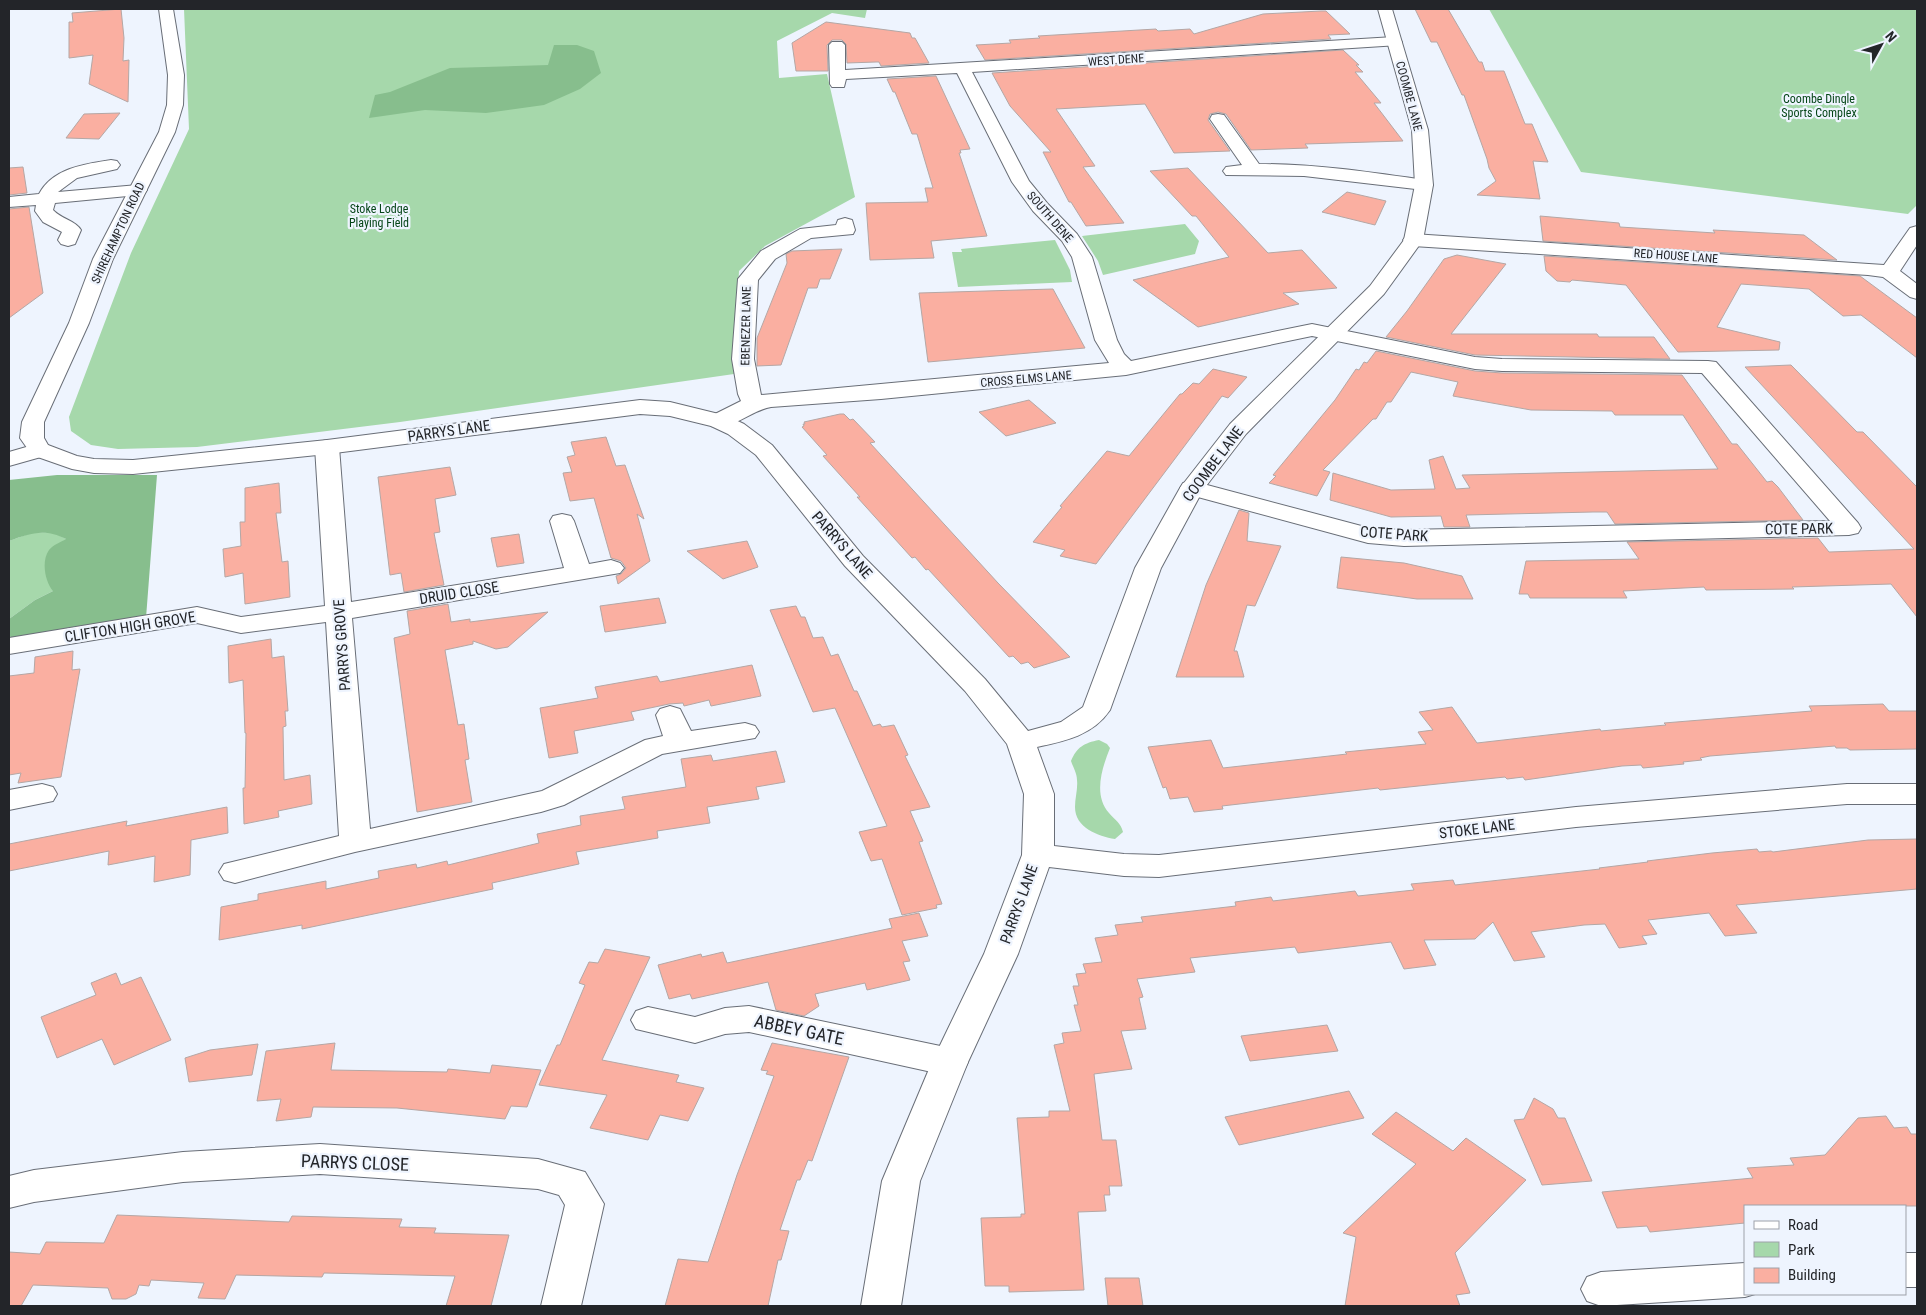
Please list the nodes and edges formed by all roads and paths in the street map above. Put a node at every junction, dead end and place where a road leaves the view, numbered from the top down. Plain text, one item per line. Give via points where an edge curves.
1 (166, 9) edge
2 (1385, 9) edge
3 (1394, 42) junction
4 (837, 45) dead end
5 (963, 69) junction
6 (1246, 127) dead end
7 (111, 165) dead end
8 (1254, 169) junction
9 (1232, 171) dead end
10 (1424, 185) junction
11 (138, 190) junction
12 (48, 198) junction
13 (9, 202) edge
14 (845, 224) dead end
15 (1917, 232) edge
16 (68, 240) dead end
17 (1413, 240) junction
18 (1888, 272) junction
19 (1917, 293) edge
20 (1333, 334) junction
21 (1126, 368) junction
22 (754, 403) junction
23 (718, 421) junction
24 (327, 447) junction
25 (40, 450) junction
26 (9, 459) edge
27 (1192, 488) junction
28 (562, 521) dead end
29 (611, 568) dead end
30 (579, 574) junction
31 (340, 612) junction
32 (9, 646) edge
33 (745, 732) dead end
34 (1021, 742) junction
35 (42, 794) dead end
36 (1917, 794) edge
37 (9, 800) edge
38 (354, 842) junction
39 (1038, 855) junction
40 (235, 872) dead end
41 (648, 1020) dead end
42 (950, 1062) junction
43 (9, 1192) edge
44 (1744, 1280) edge
45 (1602, 1289) dead end
46 (561, 1306) edge
47 (881, 1306) edge

1 - 11 street, SHIREHAMPTON ROAD via 176,76 175,105 167,132
2 - 3 street, COOMBE LANE
3 - 5 street, WEST DENE
3 - 10 street, COOMBE LANE via 1420,130
4 - 5 street, WEST DENE via 838,80
5 - 21 street, SOUTH DENE via 1021,182 1070,238 1082,257 1106,340 1115,357
6 - 8 street via 1221,124
7 - 12 street via 78,172 61,180 50,189
8 - 9 street
8 - 10 street via 1324,171
10 - 17 street, COOMBE LANE
11 - 12 street
11 - 25 street, SHIREHAMPTON ROAD via 103,259 79,322 33,422 32,438
12 - 13 street
12 - 16 street via 44,210 50,218 72,230
14 - 22 street, EBENEZER LANE via 846,230 807,234 768,255 748,278 743,359 749,394
15 - 18 street
17 - 18 street, RED HOUSE LANE
17 - 20 street, COOMBE LANE via 1377,290
18 - 19 street
20 - 21 street, CROSS ELMS LANE via 1312,330
20 - 27 street, COOMBE LANE via 1238,429
20 - 27 street, COTE PARK via 1476,363 1708,367 1850,528 1404,538 1368,535
21 - 22 street, CROSS ELMS LANE
22 - 23 street, CROSS ELMS LANE
23 - 24 street, PARRYS LANE via 670,409 640,407
23 - 34 street, PARRYS LANE via 736,429 764,450 854,561 975,685
24 - 25 street, PARRYS LANE via 133,467 72,462
24 - 31 street, PARRYS GROVE
25 - 26 street
27 - 34 street, COOMBE LANE via 1148,568 1096,710 1090,718 1070,730
28 - 30 street
29 - 30 street, DRUID CLOSE
30 - 31 street, DRUID CLOSE
31 - 32 street, CLIFTON HIGH GROVE via 241,625 197,615
31 - 38 street, PARRYS GROVE
33 - 38 street via 675,728 655,746 553,798
34 - 39 street, PARRYS LANE via 1039,794
35 - 37 street
36 - 39 street, STOKE LANE via 1847,794 1576,817 1159,866
38 - 40 street
39 - 42 street, PARRYS LANE via 1001,954
41 - 42 street, ABBEY GATE via 695,1030 725,1021 749,1019
42 - 47 street, PARRYS LANE via 901,1181
43 - 46 street, PARRYS CLOSE via 183,1167 320,1160 538,1174 572,1183 585,1204
44 - 45 street

